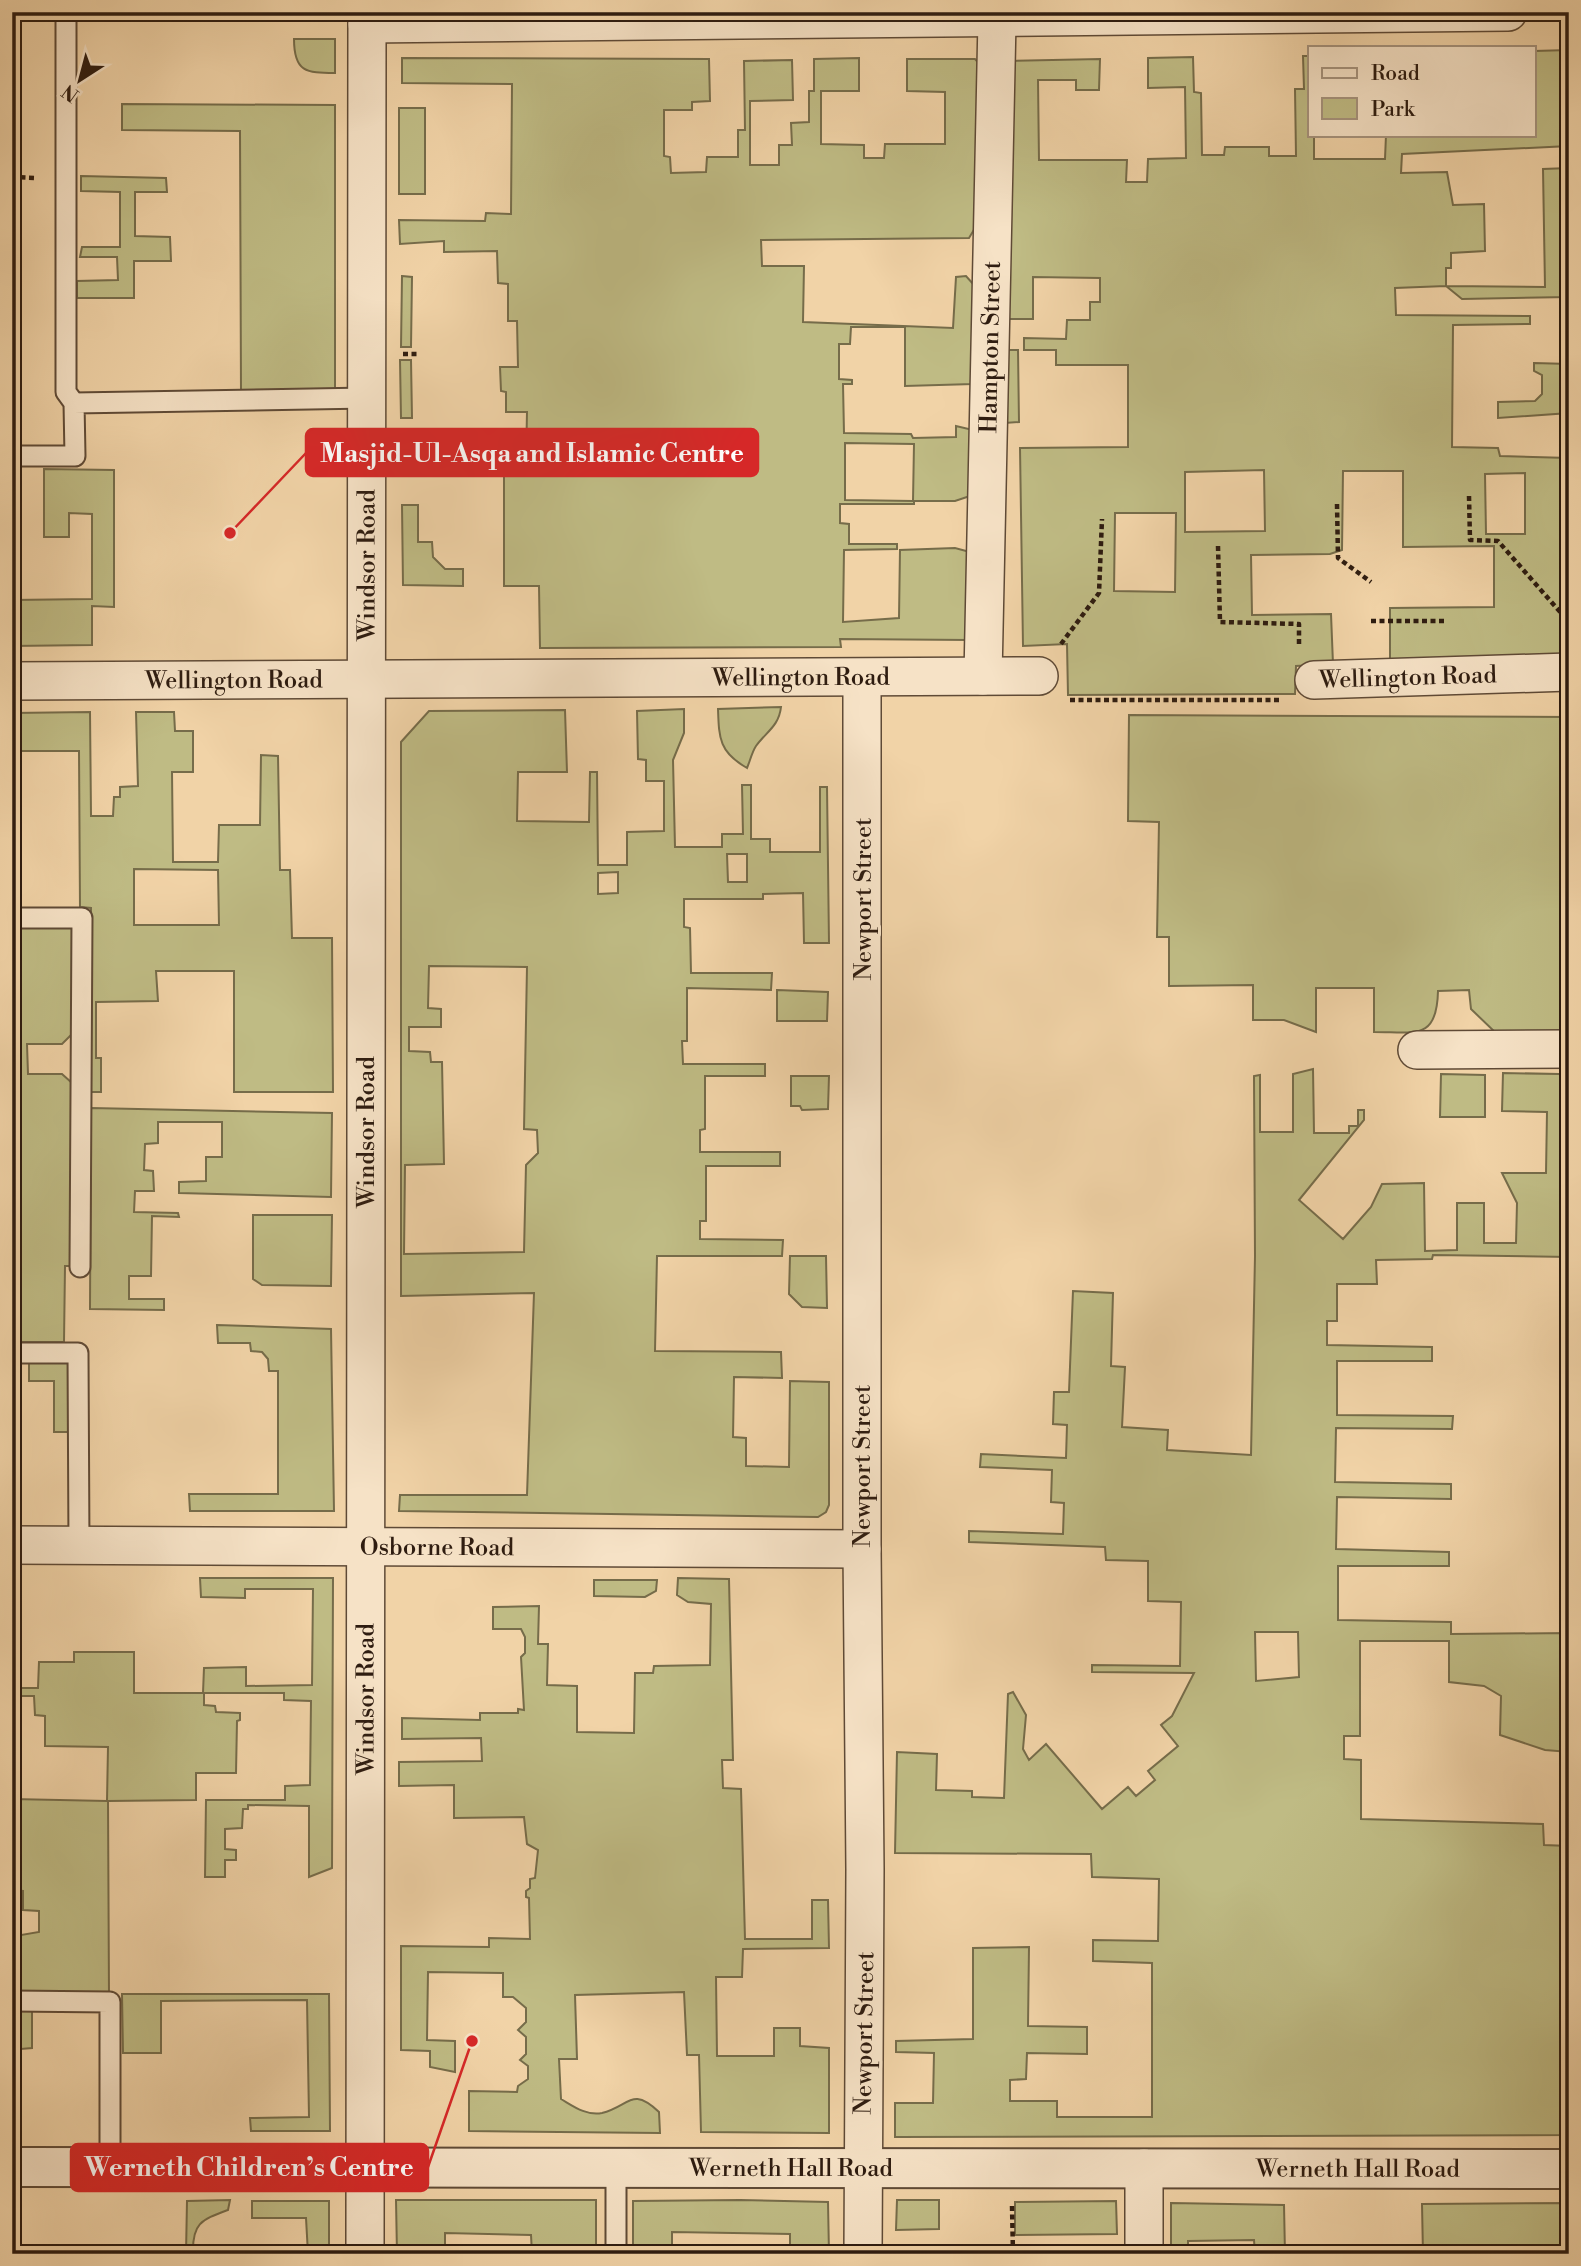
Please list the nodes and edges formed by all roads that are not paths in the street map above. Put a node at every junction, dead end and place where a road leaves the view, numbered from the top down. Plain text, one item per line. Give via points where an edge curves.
1 (66, 12) edge
2 (1507, 12) edge
3 (1180, 15) edge
4 (799, 17) edge
5 (367, 18) edge
6 (997, 20) junction
7 (367, 398) junction
8 (74, 402) junction
9 (12, 456) edge
10 (1048, 663) road end
11 (1307, 665) road end
12 (1569, 672) edge
13 (983, 676) junction
14 (862, 678) junction
15 (367, 679) junction
16 (12, 681) edge
17 (12, 918) edge
18 (1569, 1049) edge
19 (1417, 1050) dead end
20 (80, 1267) dead end
21 (12, 1353) edge
22 (12, 1545) edge
23 (79, 1545) junction
24 (366, 1548) junction
25 (862, 1549) junction
26 (12, 2001) edge
27 (365, 2166) junction
28 (12, 2167) edge
29 (110, 2167) junction
30 (617, 2168) junction
31 (1144, 2168) junction
32 (1569, 2169) edge
33 (861, 2170) junction
34 (365, 2254) edge
35 (616, 2254) edge
36 (863, 2254) edge
37 (1144, 2254) edge

1 - 8 lane via 65,392
2 - 3 street
3 - 6 street
4 - 5 street
4 - 6 street
5 - 7 street, Windsor Road
6 - 13 street, Hampton Street
7 - 8 lane
7 - 15 street, Windsor Road
8 - 9 lane via 75,456
10 - 13 street, Wellington Road
11 - 12 street, Wellington Road
13 - 14 street, Wellington Road
14 - 15 street, Wellington Road
14 - 25 street, Newport Street
15 - 16 street, Wellington Road
15 - 24 street, Windsor Road
17 - 20 lane via 82,918
18 - 19 street via 1459,1036
21 - 23 lane via 78,1353
22 - 23 street, Osborne Road
23 - 24 street, Osborne Road
24 - 25 street, Osborne Road
24 - 27 street, Windsor Road
25 - 33 street, Newport Street via 865,1881
26 - 29 lane via 110,2001
27 - 29 street, Werneth Hall Road
27 - 30 street, Werneth Hall Road
27 - 34 street, Windsor Road
28 - 29 street, Werneth Hall Road
30 - 33 street, Werneth Hall Road
30 - 35 lane
31 - 32 street, Werneth Hall Road
31 - 33 street, Werneth Hall Road
31 - 37 street
33 - 36 street, Newport Street

